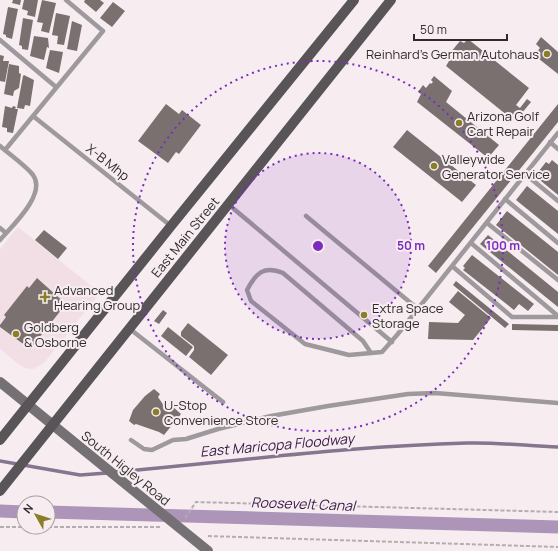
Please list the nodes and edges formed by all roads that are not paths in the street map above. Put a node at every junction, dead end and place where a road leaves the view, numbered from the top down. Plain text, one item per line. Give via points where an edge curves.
1 (66, 0) edge
2 (354, 0) edge
3 (391, 0) edge
4 (0, 40) edge
5 (56, 87) junction
6 (32, 116) junction
7 (558, 133) edge
8 (550, 142) junction
9 (0, 146) edge
10 (558, 149) edge
11 (5, 150) junction
12 (525, 174) junction
13 (506, 199) junction
14 (558, 201) edge
15 (228, 204) junction
16 (306, 216) dead end
17 (487, 223) junction
18 (170, 226) junction
19 (0, 228) edge
20 (6, 233) junction
21 (0, 240) edge
22 (558, 242) edge
23 (470, 243) junction
24 (452, 266) junction
25 (558, 280) edge
26 (418, 309) junction
27 (558, 317) edge
28 (128, 328) junction
29 (392, 342) junction
30 (371, 353) junction
31 (0, 382) edge
32 (223, 402) dead end
33 (558, 403) edge
34 (28, 405) junction
35 (52, 425) junction
36 (0, 440) edge
37 (131, 440) dead end
38 (0, 491) edge
39 (208, 551) edge

1 - 5 lane via 103,30
2 - 18 main road, East Main Street
3 - 15 main road, East Main Street
4 - 5 lane
5 - 6 lane
6 - 11 lane
6 - 18 lane, X-B Mhp
7 - 8 lane
8 - 10 lane
8 - 12 lane
9 - 11 lane
11 - 20 lane via 33,175 37,184 34,198
12 - 13 lane
12 - 14 lane
13 - 17 lane
13 - 22 lane
15 - 28 main road, East Main Street
15 - 29 lane
16 - 26 lane
17 - 23 lane
17 - 25 lane
18 - 34 main road, East Main Street
19 - 20 lane
20 - 21 lane
23 - 24 lane
23 - 27 lane
24 - 26 lane
24 - 27 lane via 512,317
26 - 29 lane
28 - 32 lane
28 - 35 main road, East Main Street
29 - 30 lane via 382,352
30 - 30 lane via 349,355 305,344 251,301 247,290 253,279 263,270 274,269 283,273 363,342
31 - 34 main road, South Higley Road
33 - 37 lane via 435,393 408,394 271,416 186,439 173,440 152,450 144,449
34 - 35 main road, South Higley Road
34 - 36 main road, East Main Street
35 - 38 main road, East Main Street
35 - 39 main road, South Higley Road via 150,505 180,524

